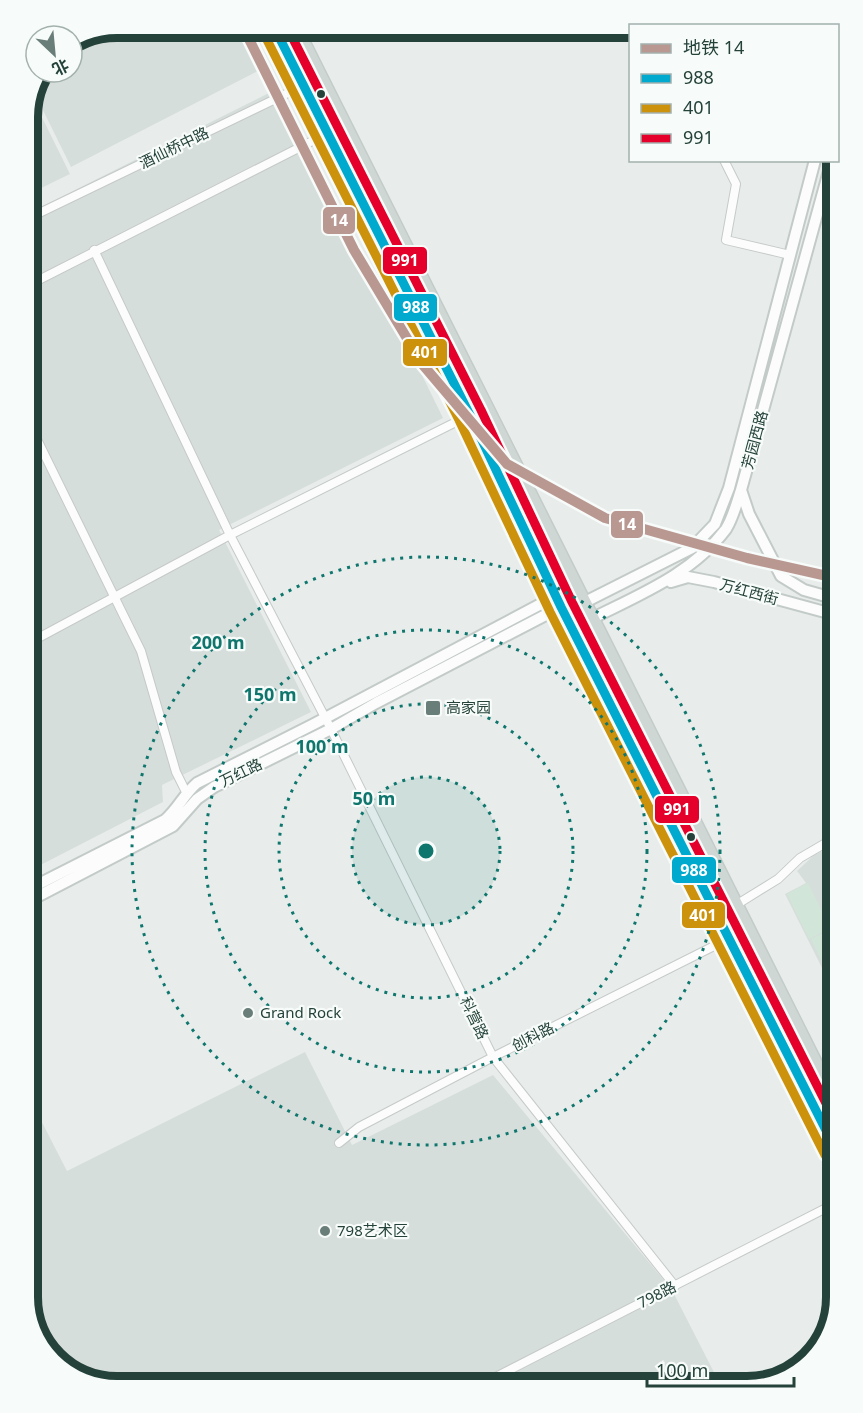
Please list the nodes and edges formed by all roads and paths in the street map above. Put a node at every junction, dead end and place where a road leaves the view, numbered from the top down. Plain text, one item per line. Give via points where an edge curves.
1 (279, 37) edge
2 (301, 37) edge
3 (321, 77) junction
4 (303, 85) junction
5 (328, 133) junction
6 (725, 162) edge
7 (814, 162) edge
8 (826, 182) edge
9 (38, 214) edge
10 (94, 250) junction
11 (790, 255) junction
12 (38, 280) edge
13 (470, 415) junction
14 (38, 441) edge
15 (741, 490) junction
16 (230, 535) junction
17 (662, 584) junction
18 (115, 596) junction
19 (826, 596) edge
20 (558, 601) junction
21 (585, 602) junction
22 (826, 612) edge
23 (593, 618) junction
24 (38, 638) edge
25 (325, 718) junction
26 (331, 729) junction
27 (186, 792) junction
28 (826, 843) edge
29 (37, 885) edge
30 (37, 897) edge
31 (736, 905) junction
32 (730, 938) junction
33 (493, 1057) junction
34 (826, 1084) edge
35 (826, 1130) edge
36 (339, 1143) dead end
37 (826, 1208) edge
38 (675, 1286) junction
39 (498, 1376) edge

1 - 4 main road
2 - 3 main road
3 - 4 street, 酒仙桥中路
3 - 21 main road
4 - 5 main road
4 - 9 street, 酒仙桥中路
5 - 10 street
5 - 13 main road
6 - 11 street via 736,184 726,240
7 - 11 main road, 芳园西路
8 - 15 main road, 芳园西路
10 - 12 street
10 - 16 street, 科营路
11 - 21 main road, 芳园西路 via 729,488 715,524 692,548
13 - 16 street
13 - 20 main road
14 - 18 street
15 - 17 main road, 芳园西路 via 727,527 699,558
15 - 19 main road, 万红西街 via 781,576 804,590
16 - 18 street
16 - 25 street, 科营路
17 - 22 main road, 万红西街 via 688,578 714,582
17 - 23 main road, 芳园西路
18 - 24 street
18 - 27 street via 141,651 176,772
20 - 21 main road
20 - 23 main road
20 - 25 main road, 万红路
20 - 26 main road, 万红路
20 - 32 main road
21 - 23 main road
23 - 31 main road
25 - 26 street, 科营路
25 - 27 main road, 万红路
26 - 30 main road, 万红路 via 214,787 196,799 173,826
26 - 33 street, 科营路
27 - 29 main road, 万红路 via 165,820
28 - 31 street
31 - 34 main road
32 - 33 street, 创科路
32 - 35 main road
33 - 36 street, 创科路 via 359,1127
33 - 38 street, 科营路
37 - 38 street, 798路
38 - 39 street, 798路

